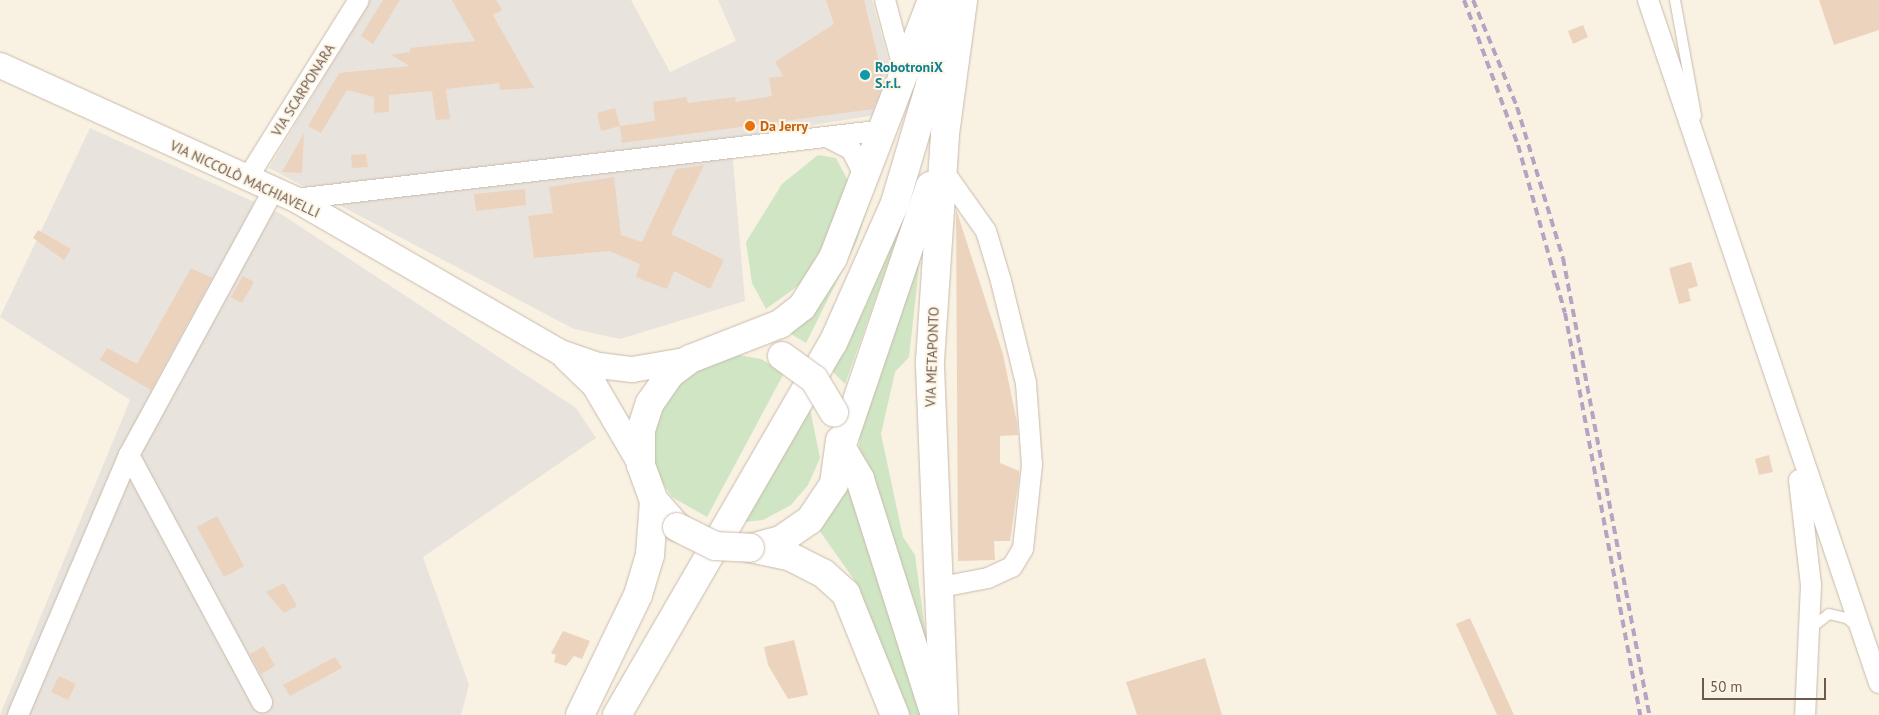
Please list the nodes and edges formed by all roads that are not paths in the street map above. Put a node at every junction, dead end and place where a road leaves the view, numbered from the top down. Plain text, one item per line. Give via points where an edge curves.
1 (359, 0) edge
2 (885, 0) edge
3 (932, 0) edge
4 (948, 0) edge
5 (963, 0) edge
6 (1648, 0) edge
7 (1675, 0) edge
8 (0, 65) edge
9 (905, 75) junction
10 (885, 130) junction
11 (945, 134) junction
12 (827, 137) junction
13 (942, 169) junction
14 (866, 179) junction
15 (247, 180) junction
16 (1708, 183) junction
17 (284, 195) junction
18 (723, 348) junction
19 (560, 352) junction
20 (690, 360) junction
21 (1780, 395) junction
22 (840, 447) junction
23 (129, 454) junction
24 (640, 465) junction
25 (654, 500) junction
26 (750, 548) junction
27 (936, 588) junction
28 (1809, 632) junction
29 (1865, 639) junction
30 (1879, 683) edge
31 (262, 702) dead end
32 (18, 715) edge
33 (580, 715) edge
34 (616, 715) edge
35 (895, 715) edge
36 (936, 715) edge
37 (944, 715) edge
38 (1804, 715) edge

1 - 15 street, VIA SCARPONARA
2 - 9 street
3 - 9 main road
4 - 34 main road via 930,85 895,202 833,344
5 - 11 main road, VIA METAPONTO
6 - 16 street
7 - 16 lane
8 - 15 street, VIA NICCOLÒ MACHIAVELLI
9 - 10 main road
10 - 12 street
10 - 14 main road
11 - 13 main road, VIA METAPONTO
11 - 22 main road via 920,222
12 - 14 street via 851,149
12 - 17 street
13 - 27 main road, VIA METAPONTO via 930,361
13 - 27 street via 986,231 1002,281 1026,383 1032,465 1023,549 1012,567 988,578
14 - 18 main road via 833,258 802,307 780,324
15 - 17 street, VIA NICCOLÒ MACHIAVELLI
16 - 21 street
17 - 19 street, VIA NICCOLÒ MACHIAVELLI
17 - 23 street
18 - 20 main road
18 - 22 main road, bridge via 748,347 782,356 814,379 834,412
19 - 20 street via 598,365 632,369
19 - 24 street via 594,385
20 - 24 main road via 670,374 650,402 641,430
21 - 28 street via 1810,547
21 - 29 street
22 - 26 main road via 834,484 810,520 782,540
22 - 36 main road via 860,480
23 - 31 street
23 - 32 street
24 - 25 main road
25 - 26 main road, bridge via 678,527 715,546
25 - 33 main road via 650,555 638,595
26 - 35 main road via 789,556 823,573 846,594
27 - 37 main road, VIA METAPONTO
28 - 29 lane via 1822,616 1839,614 1856,626
28 - 38 street
29 - 30 street

